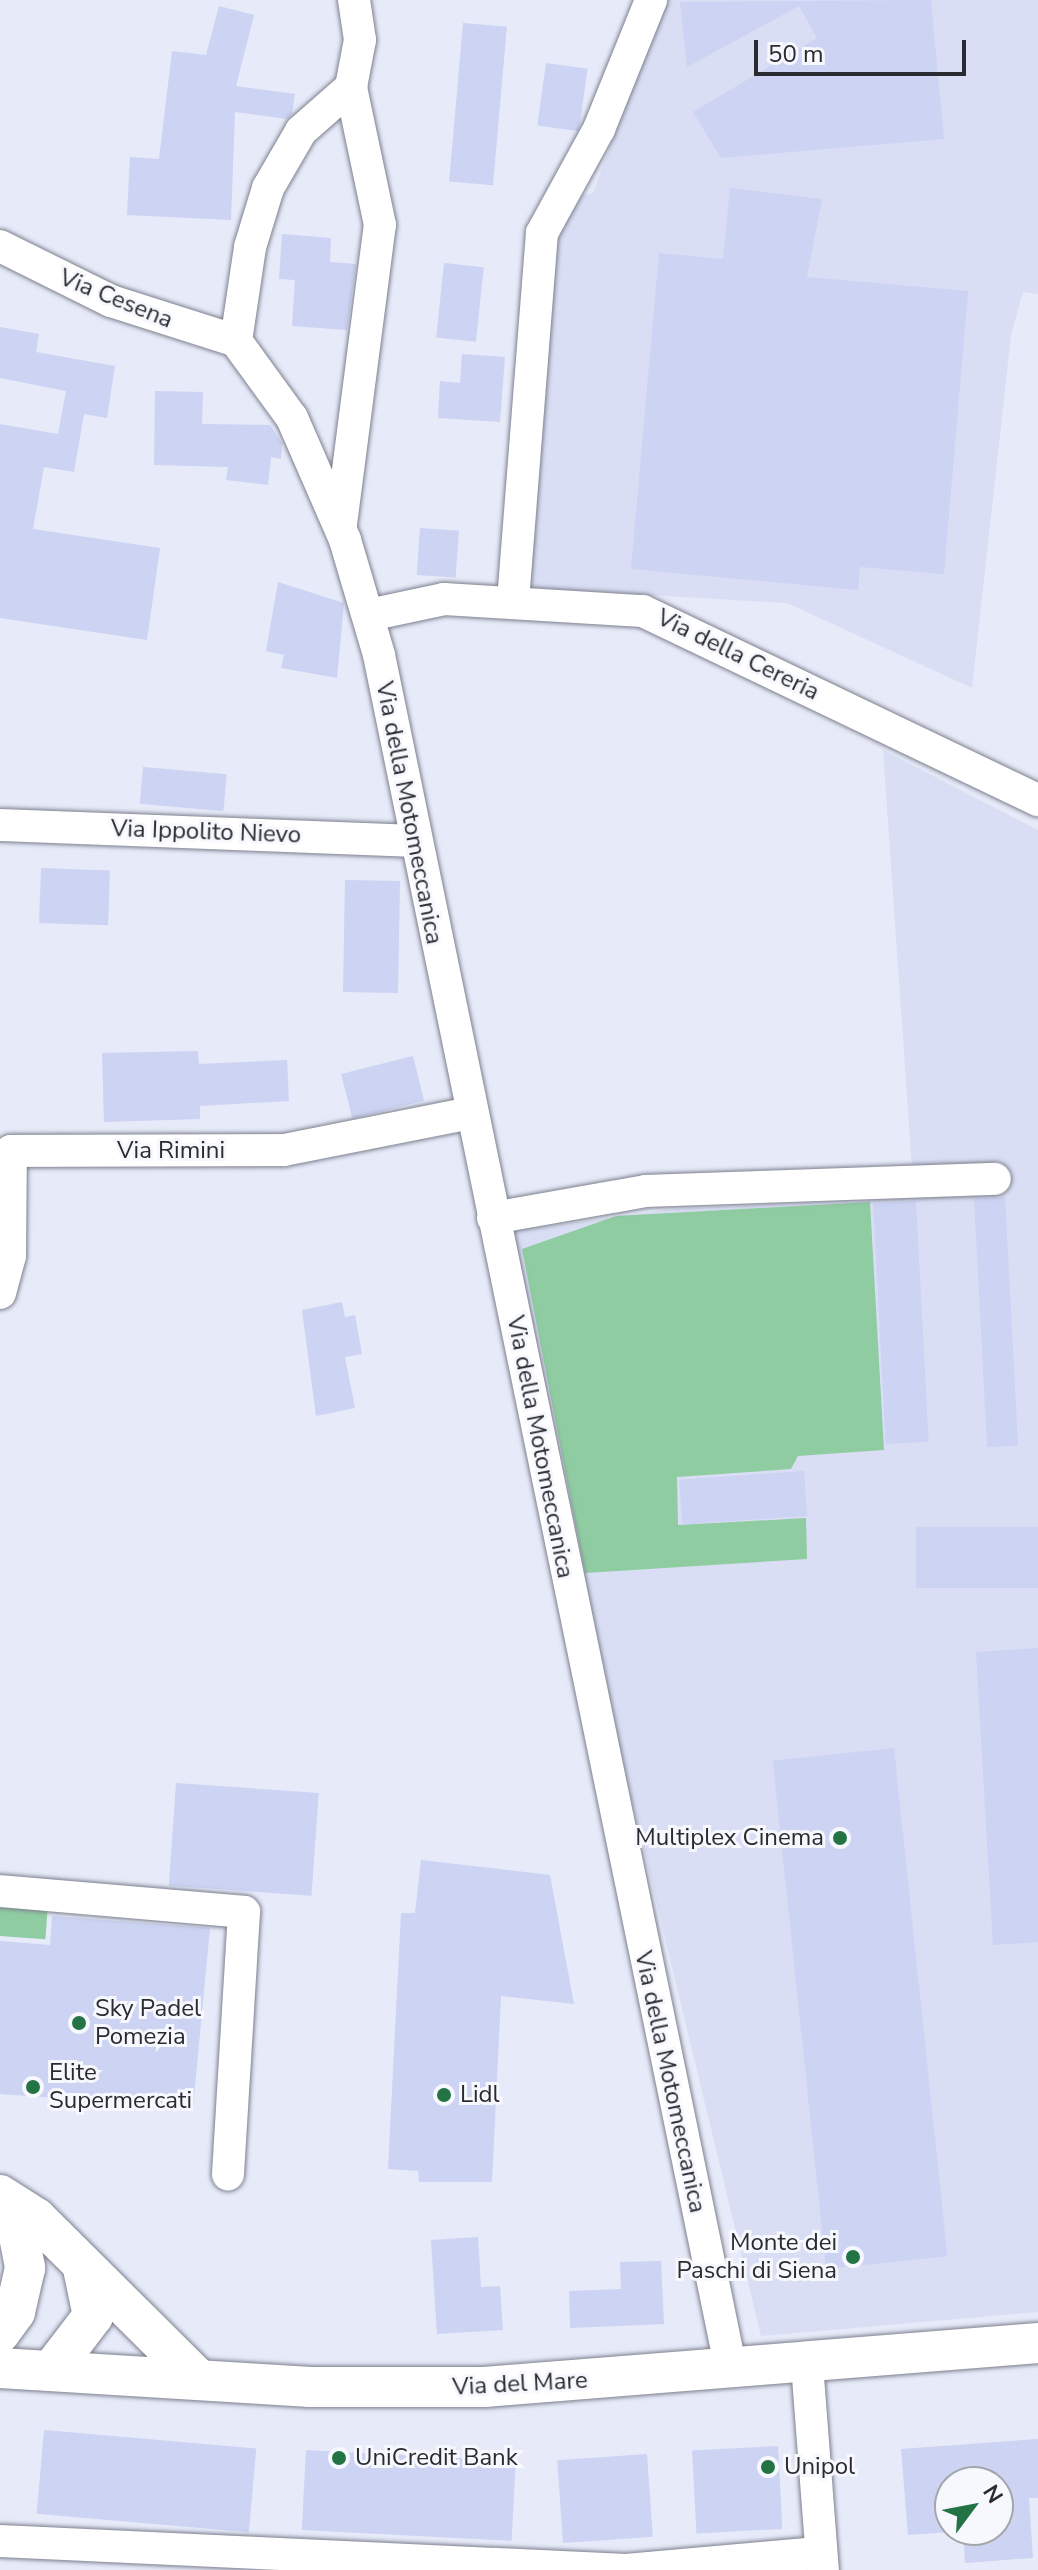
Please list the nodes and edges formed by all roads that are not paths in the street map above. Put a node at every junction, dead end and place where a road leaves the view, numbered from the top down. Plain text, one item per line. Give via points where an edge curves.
1 (354, 0) edge
2 (651, 0) edge
3 (351, 87) junction
4 (0, 246) edge
5 (236, 341) junction
6 (341, 527) junction
7 (513, 601) junction
8 (369, 615) junction
9 (1038, 800) edge
10 (0, 825) edge
11 (413, 841) junction
12 (471, 1113) junction
13 (995, 1179) dead end
14 (493, 1218) junction
15 (0, 1293) edge
16 (0, 1891) edge
17 (228, 2175) dead end
18 (0, 2197) edge
19 (82, 2264) junction
20 (0, 2333) edge
21 (1038, 2343) edge
22 (807, 2364) junction
23 (0, 2368) edge
24 (731, 2370) junction
25 (51, 2371) junction
26 (198, 2379) junction
27 (0, 2541) edge
28 (76, 2557) edge
29 (811, 2564) edge
30 (626, 2570) edge

1 - 3 street, Via della Motomeccanica via 360,40
2 - 7 street via 599,129 542,233
3 - 5 street via 301,131 273,177 252,234
3 - 6 street, Via della Motomeccanica via 380,225
4 - 5 street, Via Cesena via 111,301
5 - 6 street, Via della Motomeccanica via 287,409
6 - 8 street, Via della Motomeccanica
7 - 8 street, Via della Cereria via 424,601
7 - 9 street, Via della Cereria via 657,615
8 - 11 street, Via della Motomeccanica
10 - 11 street, Via Ippolito Nievo
11 - 12 street, Via della Motomeccanica
12 - 14 street, Via della Motomeccanica
12 - 15 street, Via Rimini via 284,1150 11,1151 10,1256
13 - 14 street via 646,1191
14 - 24 street, Via della Motomeccanica
16 - 17 street via 244,1912
18 - 19 main road
18 - 20 main road via 18,2231 25,2268 15,2312
19 - 25 main road via 93,2316
19 - 26 main road
21 - 22 main road, Via del Mare
22 - 24 main road, Via del Mare
22 - 29 street
23 - 25 main road, Via del Mare
24 - 26 main road, Via del Mare via 484,2387
25 - 26 main road, Via del Mare
27 - 28 street
28 - 30 street
29 - 30 street

